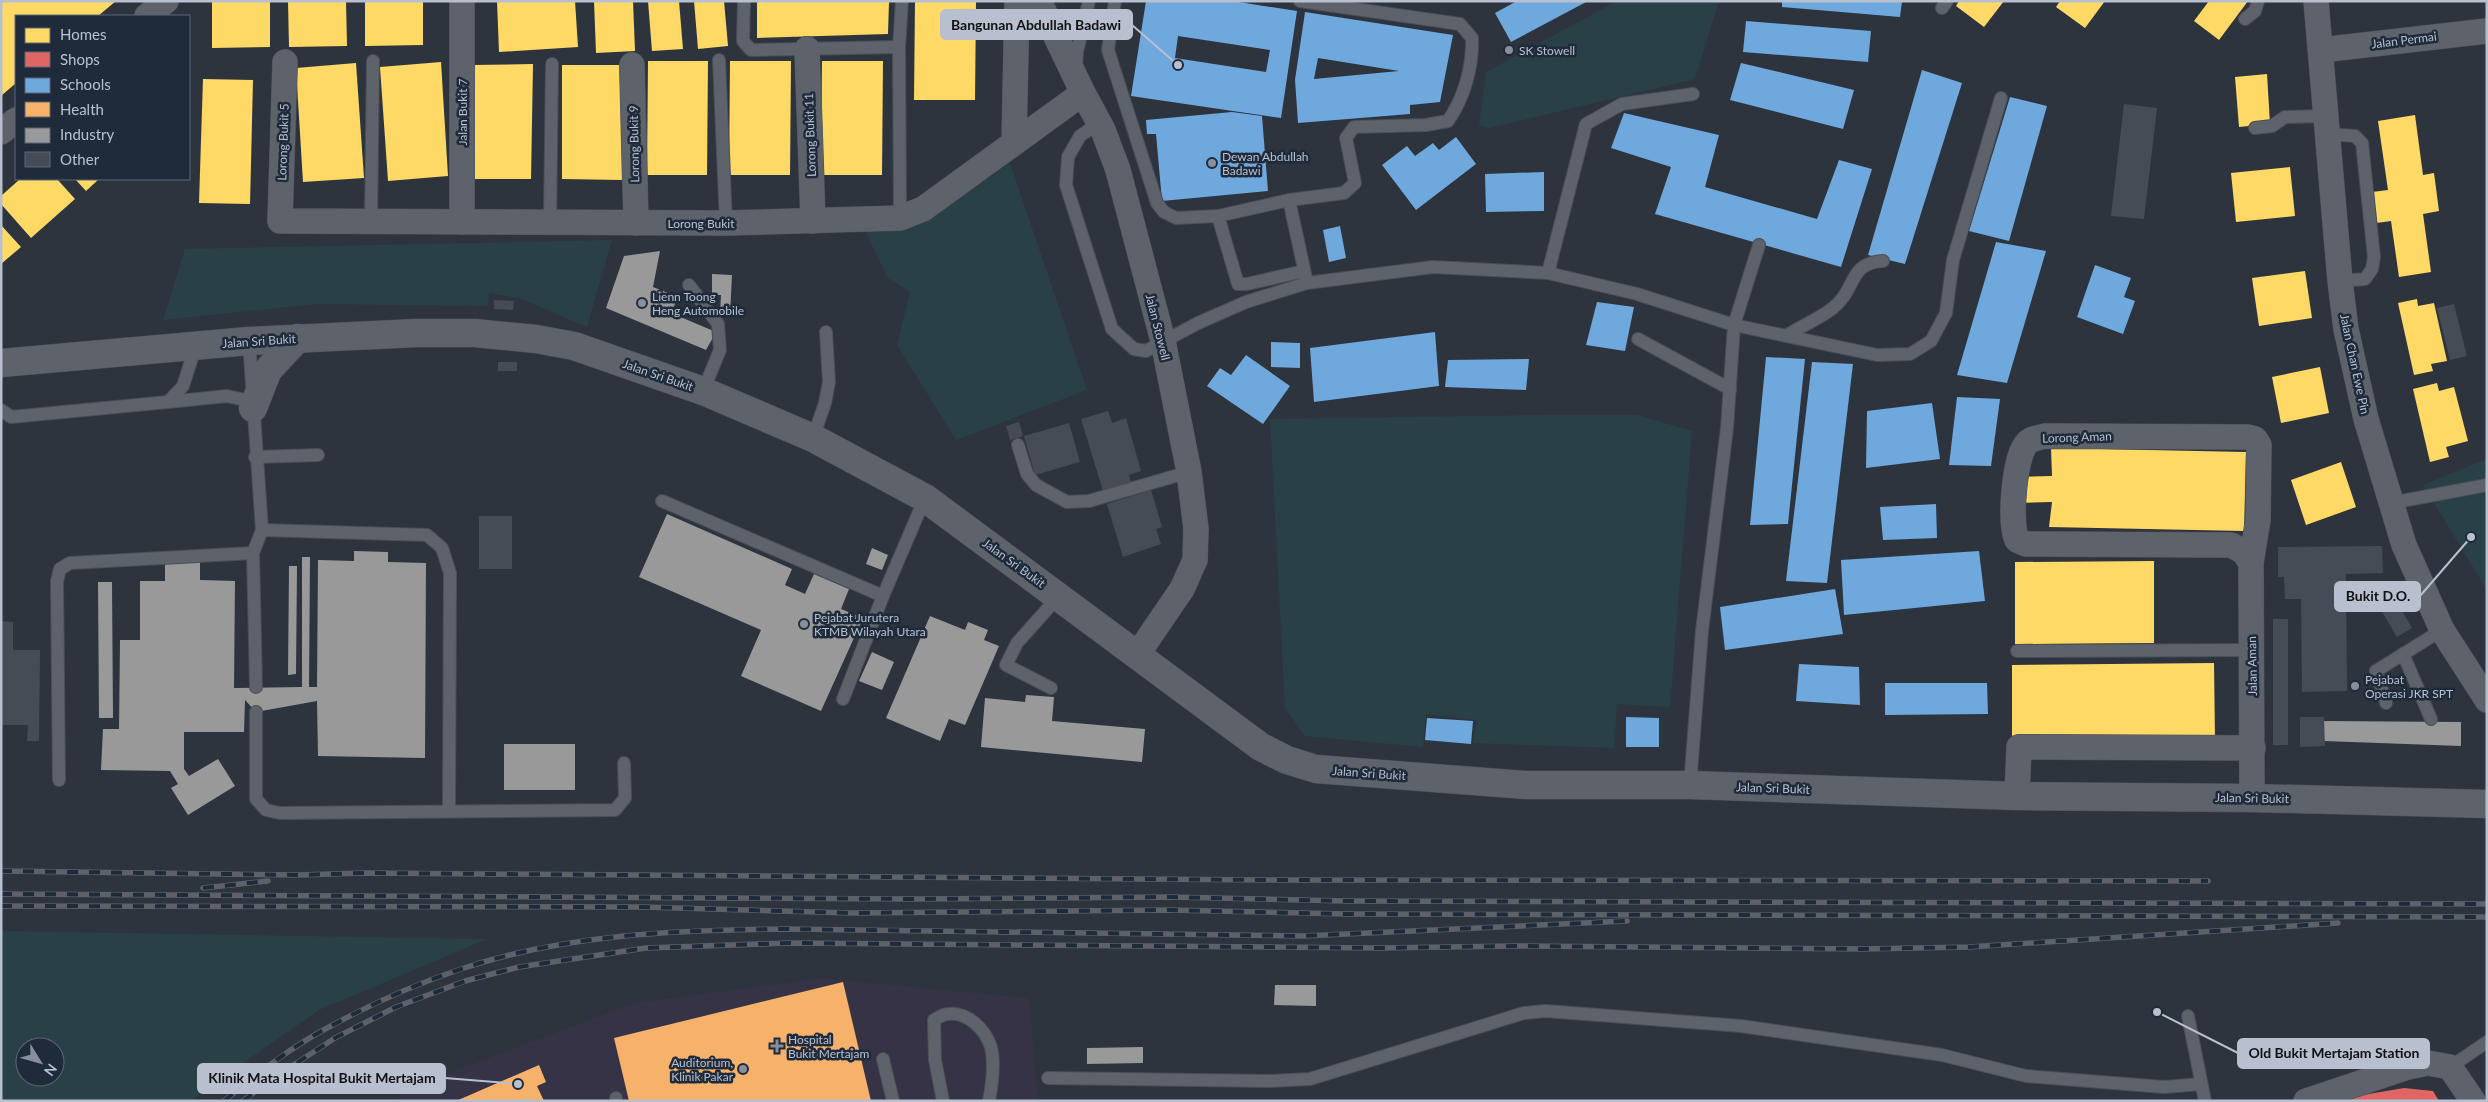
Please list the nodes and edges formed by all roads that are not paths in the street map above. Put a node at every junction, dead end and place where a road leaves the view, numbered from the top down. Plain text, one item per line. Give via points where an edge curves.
1 (166, 1) edge
2 (462, 1) edge
3 (744, 1) edge
4 (902, 1) edge
5 (1018, 1) edge
6 (1039, 1) edge
7 (1090, 1) edge
8 (1115, 1) edge
9 (1300, 1) edge
10 (2258, 1) edge
11 (2316, 1) edge
12 (149, 15) edge
13 (2245, 19) dead end
14 (2487, 31) edge
15 (899, 47) junction
16 (807, 49) junction
17 (2321, 50) junction
18 (373, 60) dead end
19 (719, 60) dead end
20 (286, 62) dead end
21 (552, 64) dead end
22 (632, 65) dead end
23 (1079, 85) junction
24 (1693, 94) dead end
25 (2001, 98) dead end
26 (15, 121) edge
27 (1100, 123) junction
28 (2327, 125) junction
29 (2255, 128) dead end
30 (1, 132) edge
31 (1014, 143) junction
32 (1288, 200) junction
33 (1218, 216) junction
34 (900, 218) junction
35 (813, 220) junction
36 (280, 221) joint
37 (372, 222) junction
38 (462, 222) junction
39 (550, 223) junction
40 (636, 223) junction
41 (726, 224) junction
42 (1759, 245) dead end
43 (1883, 261) dead end
44 (1548, 273) junction
45 (1306, 277) junction
46 (2340, 281) junction
47 (689, 286) dead end
48 (1734, 326) junction
49 (826, 332) dead end
50 (1786, 336) junction
51 (298, 338) junction
52 (1638, 339) dead end
53 (249, 341) junction
54 (1163, 341) junction
55 (196, 345) junction
56 (1, 363) edge
57 (1730, 388) junction
58 (703, 391) junction
59 (168, 402) junction
60 (252, 408) junction
61 (1, 410) edge
62 (813, 438) junction
63 (1018, 445) dead end
64 (318, 455) dead end
65 (256, 457) junction
66 (1189, 472) junction
67 (2487, 485) edge
68 (926, 498) junction
69 (662, 501) dead end
70 (2391, 503) junction
71 (262, 530) junction
72 (253, 553) junction
73 (2251, 563) junction
74 (883, 596) junction
75 (1059, 596) junction
76 (2442, 630) junction
77 (2252, 650) junction
78 (2017, 651) dead end
79 (2402, 654) junction
80 (1137, 655) junction
81 (256, 686) dead end
82 (1051, 688) dead end
83 (843, 699) dead end
84 (2487, 700) edge
85 (2386, 703) dead end
86 (256, 712) dead end
87 (2431, 720) dead end
88 (2253, 748) junction
89 (624, 763) dead end
90 (59, 780) dead end
91 (1690, 785) junction
92 (2017, 796) junction
93 (2252, 798) junction
94 (2487, 804) edge
95 (449, 811) junction
96 (2188, 1016) dead end
97 (2487, 1042) edge
98 (883, 1059) dead end
99 (2450, 1067) junction
100 (1048, 1078) dead end
101 (2201, 1084) junction
102 (893, 1101) edge
103 (943, 1101) edge
104 (989, 1101) edge
105 (2205, 1101) edge
106 (2306, 1101) edge
107 (2473, 1101) edge

1 - 12 street
2 - 38 street, Jalan Bukit 7
3 - 16 lane via 743,41 751,50
4 - 15 lane
5 - 31 street
6 - 23 street, Jalan Stowell
7 - 23 lane via 1077,52
8 - 33 lane via 1108,50 1157,203 1164,212 1176,218
9 - 32 lane via 1460,24 1472,38 1473,58 1457,108 1448,121 1426,125 1354,127 1346,138 1354,183 1344,193
10 - 13 lane via 2255,11
11 - 17 street, Jalan Chan Ewe Pin
14 - 17 street, Jalan Permai
15 - 16 lane
15 - 34 lane
16 - 35 street, Lorong Bukit 11
17 - 28 street, Jalan Chan Ewe Pin
18 - 37 lane
19 - 41 lane
20 - 36 street, Lorong Bukit 5
21 - 39 lane
22 - 40 street, Lorong Bukit 9
23 - 27 street, Jalan Stowell
23 - 31 street, Lorong Bukit
24 - 44 lane via 1622,104 1586,124
25 - 50 lane via 1953,260 1946,314 1931,341 1910,354 1877,355
26 - 30 street
27 - 54 street, Jalan Stowell via 1118,170
27 - 54 lane via 1080,136 1068,157 1066,185 1112,329 1134,349 1146,351
28 - 29 lane via 2285,117 2272,126
28 - 46 street, Jalan Chan Ewe Pin
28 - 46 lane via 2356,136 2362,143 2374,258 2365,279
31 - 34 street, Lorong Bukit via 923,209
32 - 33 lane
32 - 45 lane
33 - 45 lane via 1238,284
34 - 35 street, Lorong Bukit
35 - 41 street, Lorong Bukit
36 - 37 street, Lorong Bukit
37 - 38 street, Lorong Bukit
38 - 39 street, Lorong Bukit
39 - 40 street, Lorong Bukit
40 - 41 street, Lorong Bukit
42 - 48 lane
43 - 50 lane via 1869,262 1855,273 1848,293 1832,309
44 - 45 lane via 1433,267
44 - 48 lane via 1637,294
45 - 54 lane
46 - 70 street, Jalan Chan Ewe Pin via 2346,329 2366,419
47 - 58 lane via 718,324 720,350
48 - 50 lane
48 - 57 lane
49 - 62 lane via 829,382
51 - 53 street, Jalan Sri Bukit
51 - 58 street, Jalan Sri Bukit via 455,333 536,340 574,346
51 - 60 street via 268,370
52 - 57 lane
53 - 55 street, Jalan Sri Bukit
53 - 60 lane
54 - 66 street, Jalan Stowell
55 - 56 street, Jalan Sri Bukit
55 - 59 lane via 183,386
57 - 91 lane via 1702,631
58 - 62 street, Jalan Sri Bukit
59 - 60 lane via 227,396 241,399
59 - 61 lane via 11,417
60 - 65 lane
62 - 68 street, Jalan Sri Bukit
63 - 66 lane via 1027,474 1036,485 1067,502 1089,501
64 - 65 lane
65 - 71 lane
66 - 80 street, Jalan Stowell via 1196,530 1195,560 1182,589
67 - 70 lane
68 - 74 lane
68 - 75 street, Jalan Sri Bukit
69 - 74 lane
70 - 76 street, Jalan Chan Ewe Pin via 2404,545
71 - 72 lane
71 - 95 lane via 428,535 442,548 450,573
72 - 81 lane
72 - 90 lane via 70,563 60,569 57,581
73 - 73 street, Lorong Aman via 2244,552 2231,545 2026,544 2017,540 2013,519 2014,494 2018,464 2025,444 2045,436 2190,435 2248,436 2255,439 2259,445 2258,520
73 - 77 street, Jalan Aman
74 - 83 lane
75 - 80 street, Jalan Sri Bukit
75 - 82 lane via 1017,643 1006,665
76 - 79 lane
76 - 84 street, Jalan Chan Ewe Pin
77 - 78 lane
77 - 88 street, Jalan Aman
79 - 85 lane via 2376,671
79 - 87 lane
80 - 91 street, Jalan Sri Bukit via 1261,747 1316,769 1526,785
86 - 95 lane via 256,799 266,810 280,813
88 - 92 street via 2019,747
88 - 93 street, Jalan Aman
89 - 95 lane via 625,798 615,810
91 - 92 street, Jalan Sri Bukit
92 - 93 street, Jalan Sri Bukit
93 - 94 street, Jalan Sri Bukit
96 - 101 lane
97 - 99 lane
98 - 102 lane
99 - 106 street via 2428,1063
99 - 107 street
100 - 101 lane via 1310,1079 1524,1013 1546,1011 1741,1026 1942,1055 2026,1076 2164,1087
101 - 105 lane
103 - 104 lane via 935,1060 934,1020 947,1014 964,1015 978,1026 991,1047

